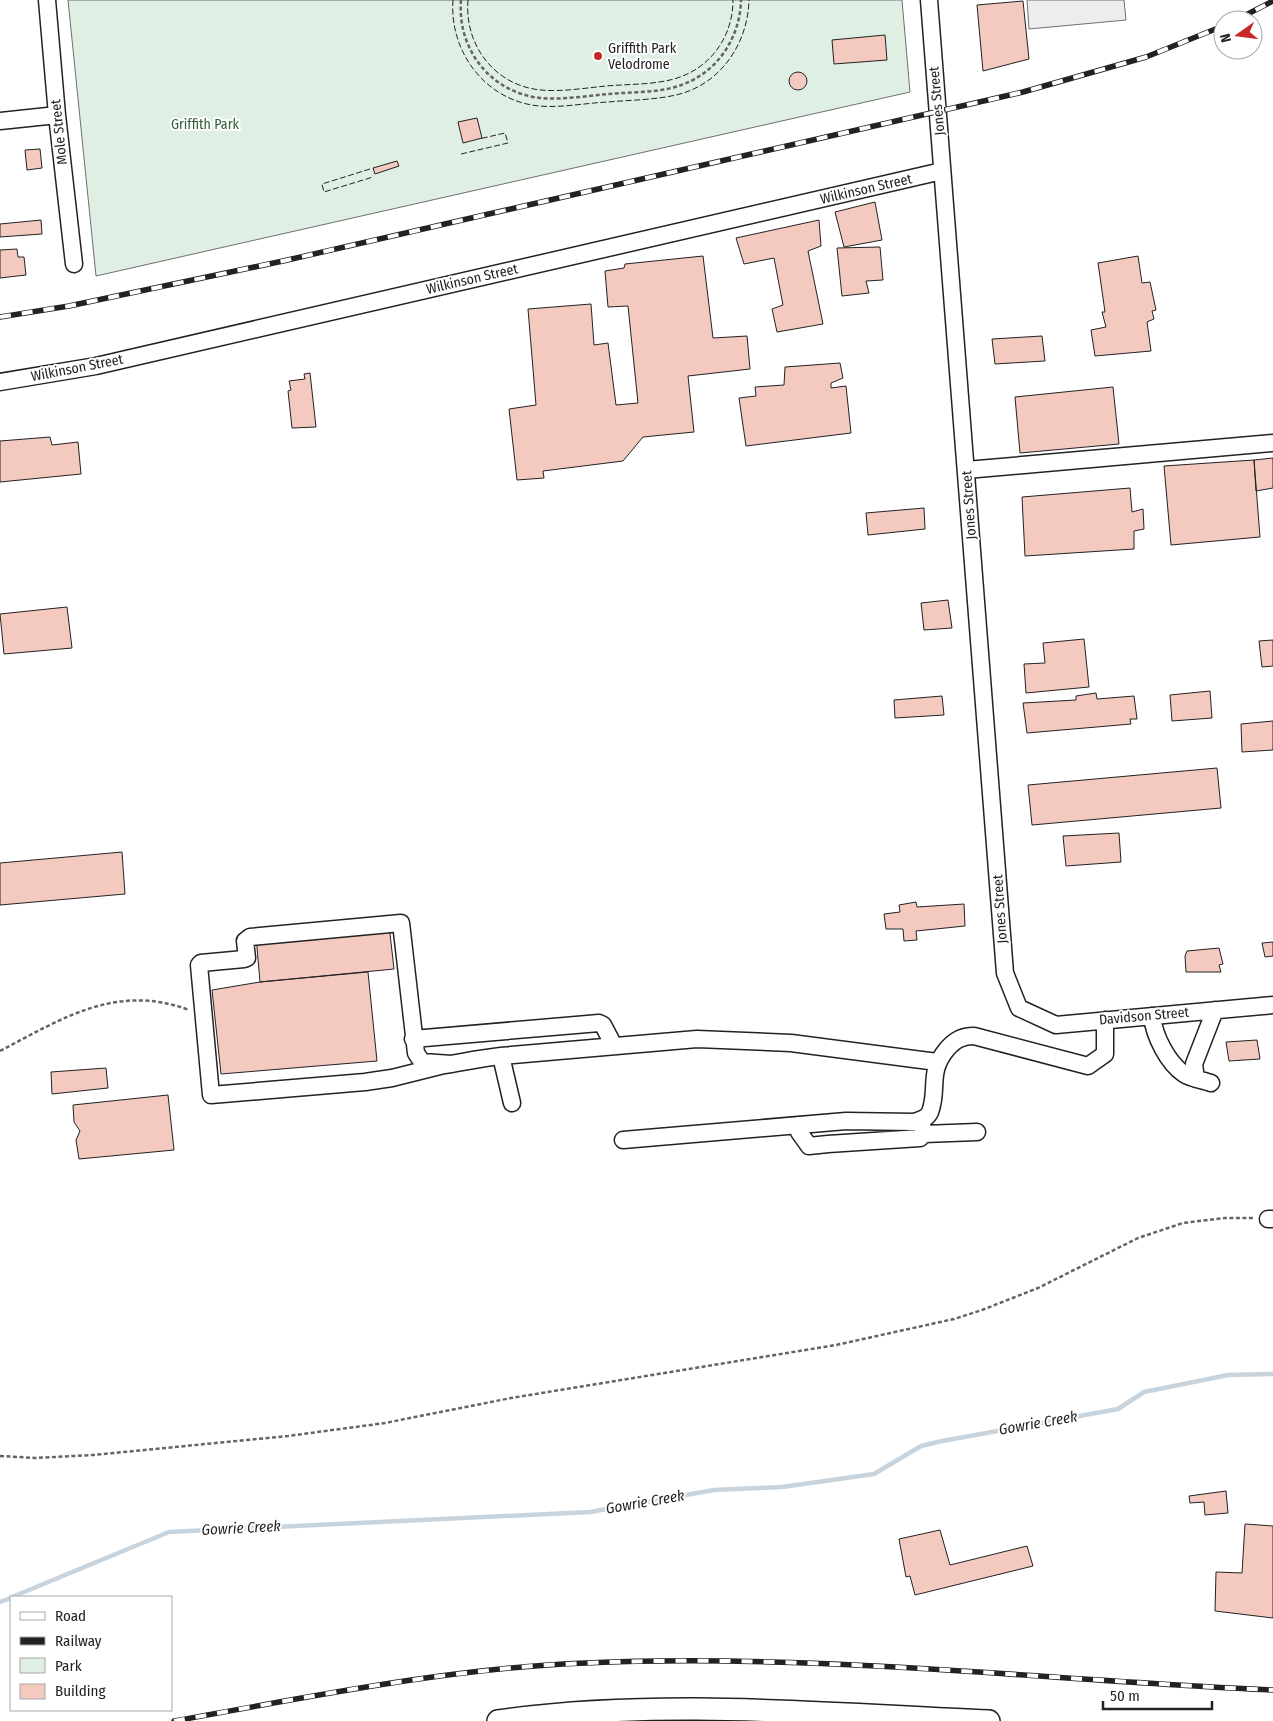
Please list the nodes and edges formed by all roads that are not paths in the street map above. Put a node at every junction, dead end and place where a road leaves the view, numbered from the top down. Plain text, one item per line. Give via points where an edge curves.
1 (47, 0) edge
2 (929, 0) edge
3 (57, 115) junction
4 (0, 121) edge
5 (942, 171) junction
6 (74, 264) dead end
7 (0, 382) edge
8 (1273, 443) edge
9 (966, 470) junction
10 (1273, 1004) edge
11 (1019, 1008) joint
12 (1215, 1010) junction
13 (1152, 1016) junction
14 (1105, 1020) junction
15 (413, 1039) junction
16 (614, 1046) junction
17 (500, 1056) junction
18 (937, 1062) junction
19 (452, 1064) junction
20 (512, 1104) dead end
21 (798, 1125) junction
22 (922, 1127) junction
23 (977, 1132) dead end
24 (623, 1140) dead end
25 (623, 1716) edge
26 (498, 1721) edge
27 (989, 1721) edge

1 - 3 street, Mole Street
2 - 5 street, Jones Street
3 - 4 street
3 - 6 street, Mole Street
5 - 7 street, Wilkinson Street via 105,364
5 - 9 street, Jones Street
8 - 9 street
9 - 11 street, Jones Street via 1005,973
10 - 12 street, Davidson Street
11 - 14 street, Davidson Street via 1056,1025
12 - 13 street, Davidson Street
12 - 13 street via 1194,1064 1204,1081 1185,1075 1172,1062 1160,1041
13 - 14 street, Davidson Street
14 - 18 street via 1105,1054 1088,1066 974,1036 964,1036 953,1042
15 - 16 street via 599,1023
15 - 19 street via 418,1059 422,1062
15 - 19 street via 400,923 246,938 247,958 244,960 199,965 211,1095 374,1081
16 - 17 street
16 - 18 street via 697,1038 760,1040
17 - 19 street
17 - 20 street
18 - 22 street via 930,1111
21 - 22 street via 846,1120 914,1122
21 - 22 street via 809,1146 920,1138
21 - 24 street
22 - 23 street
25 - 26 main road
25 - 27 main road via 702,1708

